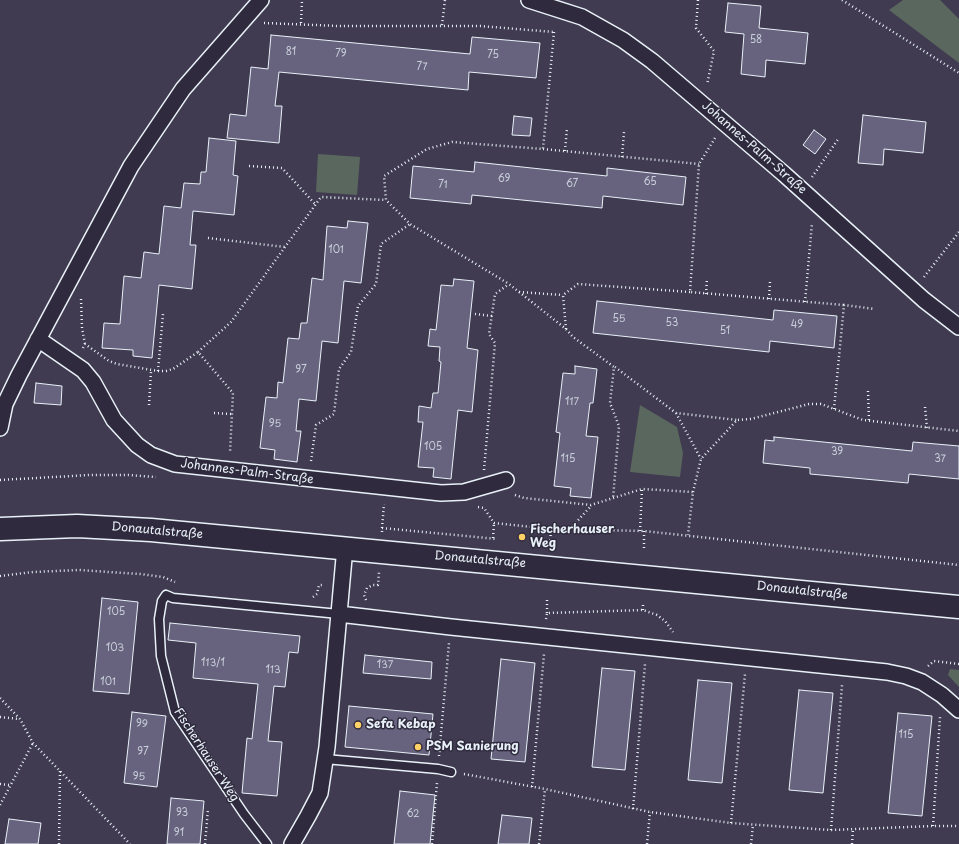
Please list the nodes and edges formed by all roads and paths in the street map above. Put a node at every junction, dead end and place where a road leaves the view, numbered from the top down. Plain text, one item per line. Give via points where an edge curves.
1 (261, 0) edge
2 (302, 0) edge
3 (445, 0) edge
4 (529, 0) edge
5 (698, 0) edge
6 (842, 0) edge
7 (556, 8) junction
8 (241, 23) junction
9 (301, 23) junction
10 (442, 25) junction
11 (554, 32) junction
12 (959, 73) edge
13 (703, 104) junction
14 (724, 123) junction
15 (567, 128) dead end
16 (624, 132) dead end
17 (839, 138) dead end
18 (543, 149) junction
19 (565, 151) junction
20 (622, 157) junction
21 (699, 164) junction
22 (250, 166) dead end
23 (802, 191) junction
24 (386, 200) junction
25 (315, 204) junction
26 (821, 207) junction
27 (410, 224) junction
28 (959, 232) edge
29 (208, 238) dead end
30 (285, 247) junction
31 (707, 278) dead end
32 (770, 282) dead end
33 (509, 284) junction
34 (913, 291) junction
35 (519, 292) junction
36 (690, 292) junction
37 (706, 294) junction
38 (562, 295) junction
39 (81, 298) dead end
40 (769, 299) junction
41 (804, 302) junction
42 (844, 305) junction
43 (875, 308) dead end
44 (162, 314) dead end
45 (475, 314) dead end
46 (492, 316) junction
47 (959, 326) edge
48 (566, 329) junction
49 (38, 339) junction
50 (85, 344) junction
51 (198, 352) junction
52 (74, 364) junction
53 (614, 367) junction
54 (151, 371) junction
55 (158, 372) junction
56 (868, 391) dead end
57 (149, 405) dead end
58 (925, 407) dead end
59 (834, 409) junction
60 (214, 412) dead end
61 (676, 413) junction
62 (232, 414) junction
63 (737, 420) junction
64 (869, 421) junction
65 (0, 428) edge
66 (927, 428) junction
67 (959, 431) edge
68 (701, 459) junction
69 (229, 470) junction
70 (309, 480) junction
71 (506, 480) dead end
72 (484, 486) junction
73 (386, 488) junction
74 (642, 489) junction
75 (692, 492) junction
76 (613, 499) junction
77 (591, 505) junction
78 (494, 523) dead end
79 (382, 528) dead end
80 (0, 529) edge
81 (551, 529) dead end
82 (642, 531) junction
83 (688, 535) junction
84 (493, 538) dead end
85 (550, 544) dead end
86 (345, 547) junction
87 (644, 551) dead end
88 (959, 564) edge
89 (0, 576) edge
90 (176, 582) dead end
91 (548, 598) dead end
92 (643, 605) dead end
93 (959, 607) edge
94 (643, 610) junction
95 (546, 613) junction
96 (339, 614) junction
97 (665, 621) dead end
98 (451, 627) junction
99 (545, 637) junction
100 (646, 647) junction
101 (746, 657) junction
102 (959, 664) edge
103 (843, 667) junction
104 (915, 679) junction
105 (942, 695) junction
106 (0, 698) edge
107 (959, 710) edge
108 (0, 717) edge
109 (20, 719) junction
110 (33, 743) junction
111 (325, 759) junction
112 (438, 769) junction
113 (60, 771) junction
114 (451, 772) joint
115 (0, 784) edge
116 (10, 785) junction
117 (532, 787) junction
118 (545, 789) junction
119 (0, 805) edge
120 (208, 809) dead end
121 (633, 809) junction
122 (650, 812) junction
123 (732, 823) junction
124 (753, 825) junction
125 (932, 826) junction
126 (959, 826) edge
127 (853, 829) junction
128 (831, 830) junction
129 (59, 844) edge
130 (130, 844) edge
131 (205, 844) edge
132 (267, 844) edge
133 (292, 844) edge
134 (432, 844) edge
135 (539, 844) edge
136 (647, 844) edge
137 (751, 844) edge
138 (852, 844) edge

1 - 8 street
2 - 9 path
3 - 10 path
4 - 7 street, Johannes-Palm-Straße
5 - 13 path via 696,28 714,51
6 - 12 path
7 - 11 path
7 - 13 street, Johannes-Palm-Straße via 582,17 623,40
8 - 9 path
8 - 49 street via 184,89 131,166
9 - 10 path via 339,26
10 - 11 path
11 - 18 path
13 - 14 street, Johannes-Palm-Straße
14 - 21 path
14 - 23 street, Johannes-Palm-Straße
15 - 19 path
16 - 20 path
17 - 23 path
18 - 19 path
18 - 24 path via 452,142 426,149 384,176
19 - 20 path
20 - 21 path
21 - 36 path
22 - 25 path via 282,168
23 - 26 street, Johannes-Palm-Straße
24 - 25 path via 321,197
24 - 27 path
25 - 30 path
26 - 34 street, Johannes-Palm-Straße
26 - 41 path via 812,222
27 - 33 path
27 - 70 path via 381,244 376,284 358,306 351,352 339,369 334,414 316,425
28 - 34 path
29 - 30 path
30 - 51 path via 231,322
31 - 37 path
32 - 40 path
33 - 35 path
33 - 46 path via 495,294
34 - 47 street, Johannes-Palm-Straße
35 - 38 path
35 - 48 path
36 - 37 path
36 - 38 path via 578,284
37 - 40 path
38 - 48 path
39 - 50 path
40 - 41 path
41 - 42 path
42 - 43 path
42 - 59 path
44 - 55 path
45 - 46 path
46 - 72 path via 490,334 495,343
48 - 53 path
49 - 52 street, Johannes-Palm-Straße
49 - 65 street via 5,404
50 - 52 path
50 - 54 path via 109,361
51 - 55 path via 180,365
51 - 62 path via 233,393
52 - 69 street, Johannes-Palm-Straße via 90,378 125,433 144,450 159,459 175,464
53 - 61 path
53 - 76 path via 610,403 618,426
54 - 55 path
54 - 57 path
56 - 64 path
58 - 66 path
59 - 63 path via 821,404 809,404 751,419
59 - 64 path
60 - 62 path
61 - 63 path
61 - 68 path
62 - 69 path
63 - 68 path
64 - 66 path
66 - 67 path
68 - 75 path
69 - 70 street, Johannes-Palm-Straße
70 - 73 street, Johannes-Palm-Straße
71 - 72 street, Johannes-Palm-Straße
72 - 73 street, Johannes-Palm-Straße via 464,492 448,493
72 - 77 path via 524,498
73 - 79 path
74 - 75 path
74 - 76 path
74 - 82 path
75 - 83 path
76 - 77 path
77 - 82 path via 570,530
78 - 84 path
80 - 86 main road, Donautalstraße via 112,527
81 - 85 path
82 - 83 path
82 - 87 path
83 - 88 path
86 - 93 main road, Donautalstraße
86 - 96 street
89 - 90 path via 41,571 86,570 164,577
91 - 95 path
92 - 94 path
94 - 95 path
94 - 97 path
95 - 99 path
96 - 98 street
96 - 111 street
96 - 132 lane, Fischerhauser Weg via 174,598 166,595 162,601 159,619 161,656 175,712
98 - 99 street
98 - 112 path
99 - 100 street
99 - 117 path
100 - 101 street
100 - 121 path
101 - 103 street
101 - 123 path
102 - 104 path via 934,661
103 - 104 street via 887,672
103 - 128 path
104 - 105 street
105 - 107 street
105 - 125 path
106 - 109 path
108 - 109 path
109 - 110 path
110 - 113 path
110 - 116 path
111 - 112 lane
111 - 133 street via 320,793
112 - 114 lane
112 - 134 path
113 - 129 path
113 - 130 path
114 - 117 path
115 - 116 path
116 - 119 path
117 - 118 path
118 - 121 path
118 - 135 path
120 - 131 path
121 - 122 path
122 - 123 path
122 - 136 path
123 - 124 path
124 - 128 path
124 - 137 path
125 - 126 path
125 - 127 path
127 - 128 path
127 - 138 path

